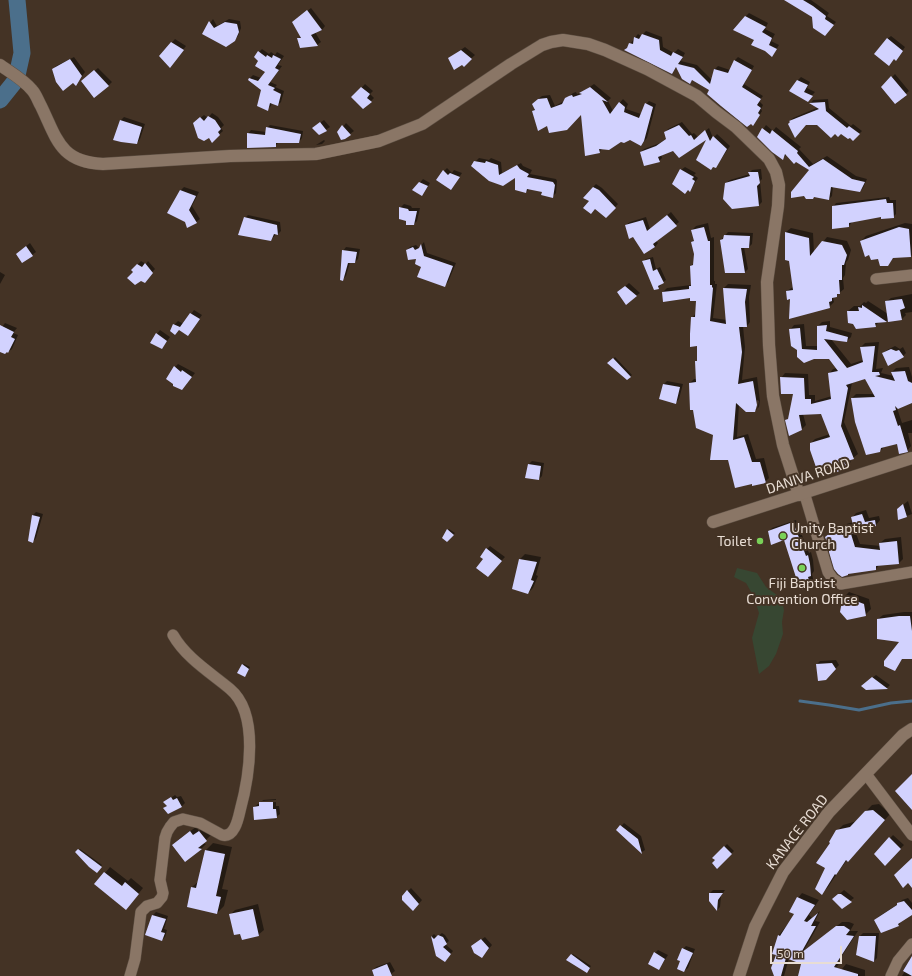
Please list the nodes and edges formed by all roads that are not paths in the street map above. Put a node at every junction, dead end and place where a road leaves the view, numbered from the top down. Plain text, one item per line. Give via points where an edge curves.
1 (4, 68) edge
2 (912, 275) edge
3 (876, 279) dead end
4 (912, 458) edge
5 (801, 494) junction
6 (713, 522) dead end
7 (912, 572) edge
8 (173, 635) dead end
9 (912, 728) edge
10 (866, 774) junction
11 (912, 835) edge
12 (912, 944) edge
13 (130, 976) edge
14 (739, 976) edge
15 (891, 976) edge

1 - 5 street via 30,88 63,149 71,156 89,164 316,154 379,141 422,124 542,44 557,41 588,44 647,69 697,96 736,127 769,159 776,172 779,185 778,206 767,282 769,345 773,396 784,445
2 - 3 street
4 - 5 street, DANIVA ROAD
5 - 6 street, DANIVA ROAD
5 - 7 street via 828,572 833,579 841,584
8 - 13 street via 186,653 236,696 248,723 249,767 240,811 235,827 228,835 222,835 200,823 183,819 174,822 167,832 160,880 162,897 141,912 135,959
9 - 10 street, KANACE ROAD
10 - 11 street
10 - 14 street, KANACE ROAD via 829,812 783,872 755,927
12 - 15 street via 898,961

